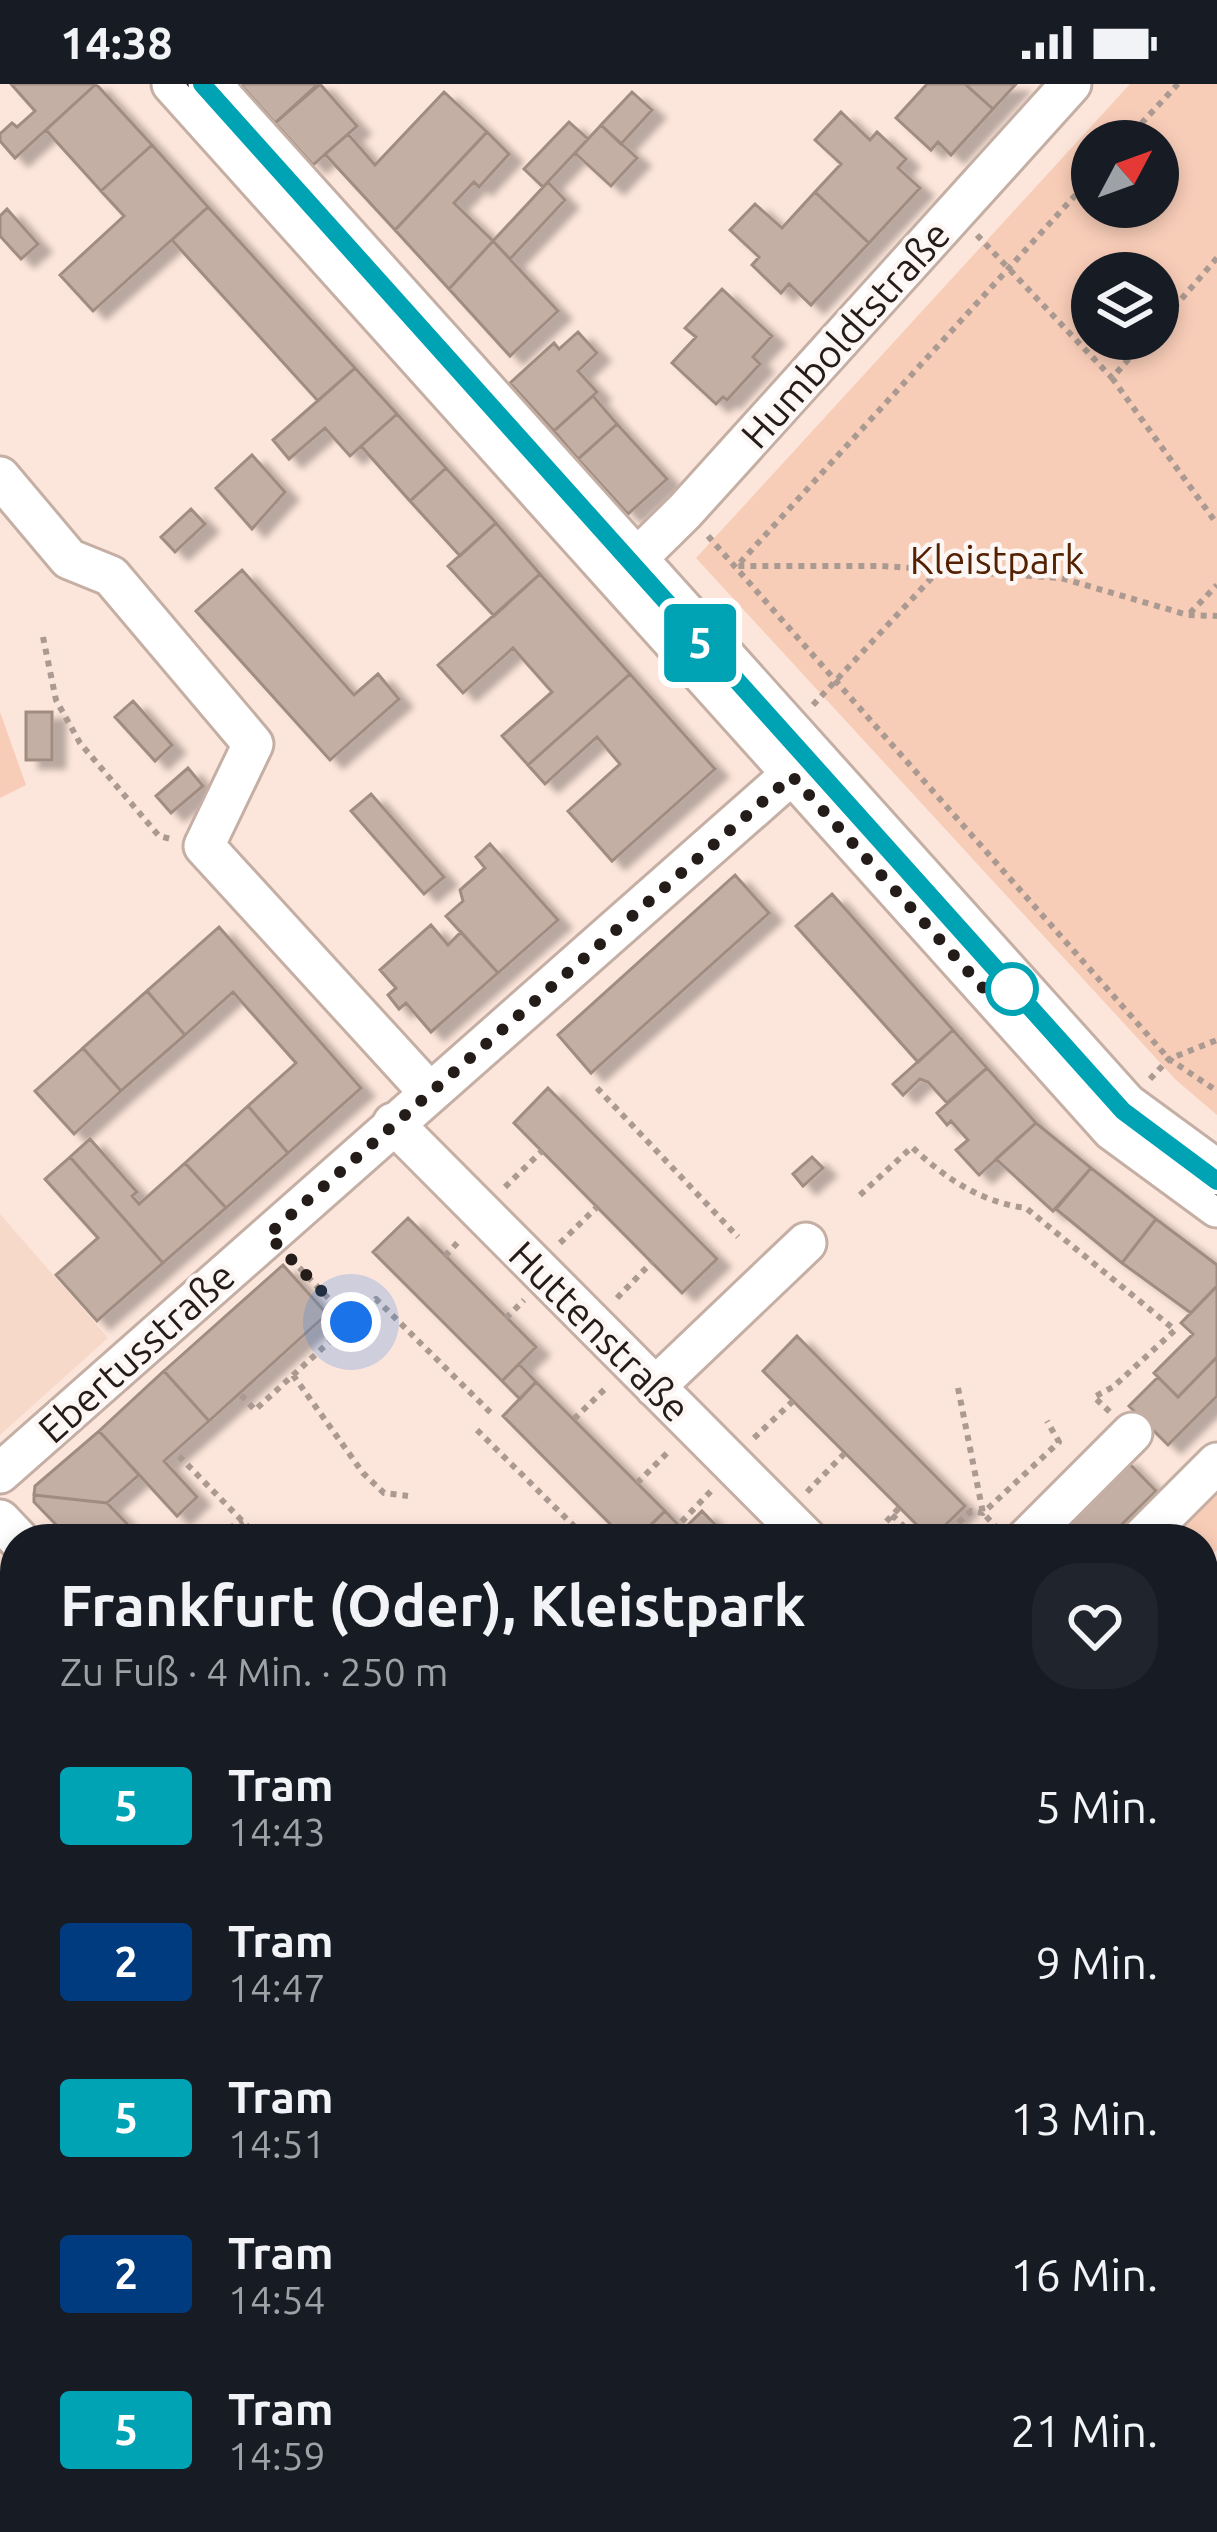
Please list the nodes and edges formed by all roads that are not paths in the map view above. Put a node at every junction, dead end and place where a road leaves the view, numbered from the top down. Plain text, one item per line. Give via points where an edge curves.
1 (172, 84) edge
2 (211, 84) edge
3 (1071, 84) edge
4 (0, 477) edge
5 (626, 569) junction
6 (798, 754) junction
7 (429, 1092) junction
8 (393, 1124) junction
9 (1217, 1171) edge
10 (1217, 1207) edge
11 (806, 1243) dead end
12 (655, 1388) junction
13 (1132, 1433) dead end
14 (1217, 1463) edge
15 (0, 1473) edge
16 (792, 1524) edge
17 (1041, 1524) edge
18 (1156, 1524) edge

1 - 5 street
2 - 5 street
3 - 5 street, Humboldtstraße
4 - 7 street via 69,559 111,576 266,736 203,846
5 - 6 street
6 - 7 street, Ebertusstraße
6 - 9 street via 1127,1104
6 - 10 street via 1112,1130
7 - 8 street, Ebertusstraße
8 - 12 street, Huttenstraße
8 - 15 street, Ebertusstraße
11 - 12 street
12 - 16 street, Huttenstraße
13 - 17 street
14 - 18 street

